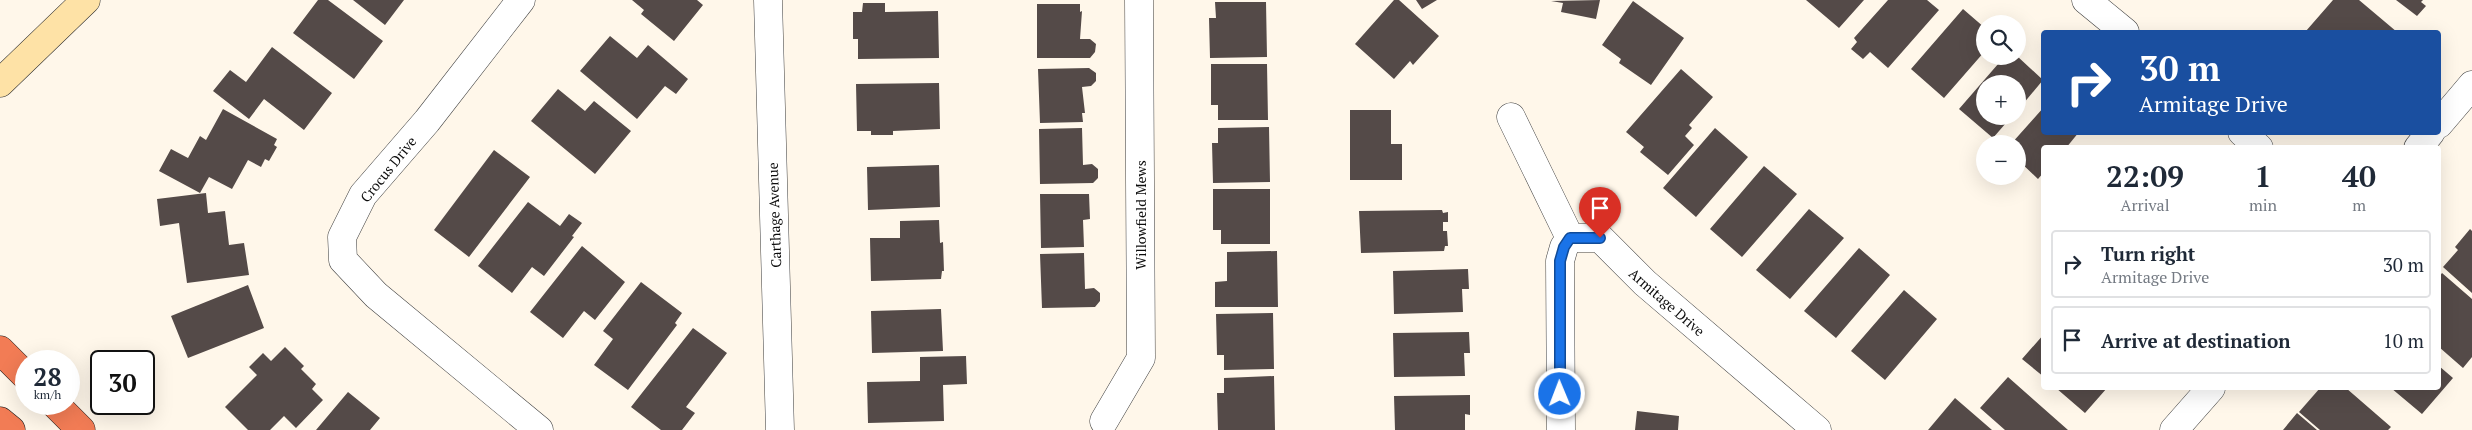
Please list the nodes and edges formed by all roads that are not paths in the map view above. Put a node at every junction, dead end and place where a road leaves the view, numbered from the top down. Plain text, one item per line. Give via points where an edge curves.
1 (86, 0) edge
2 (521, 0) edge
3 (768, 0) edge
4 (1139, 0) edge
5 (2086, 0) edge
6 (2123, 30) edge
7 (0, 83) edge
8 (2472, 85) edge
9 (1511, 117) dead end
10 (2441, 122) edge
11 (2245, 135) edge
12 (2429, 135) edge
13 (2256, 145) edge
14 (2420, 145) edge
15 (1570, 238) junction
16 (0, 350) edge
17 (15, 365) edge
18 (2209, 390) edge
19 (66, 415) edge
20 (0, 420) edge
21 (1104, 421) dead end
22 (11, 430) edge
23 (82, 430) edge
24 (538, 430) edge
25 (780, 430) edge
26 (1561, 430) edge
27 (1817, 430) edge
28 (2174, 430) edge

1 - 7 main road
2 - 24 street, Crocus Drive via 422,127 363,195 342,237 343,260 376,295
3 - 25 street, Carthage Avenue
4 - 21 street, Willowfield Mews via 1141,358
5 - 6 street
8 - 10 street
9 - 15 street
11 - 13 street
12 - 14 street
15 - 26 street via 1560,261
15 - 27 street, Armitage Drive via 1600,238 1645,283
16 - 17 highway
18 - 28 street
19 - 23 highway
20 - 22 highway

